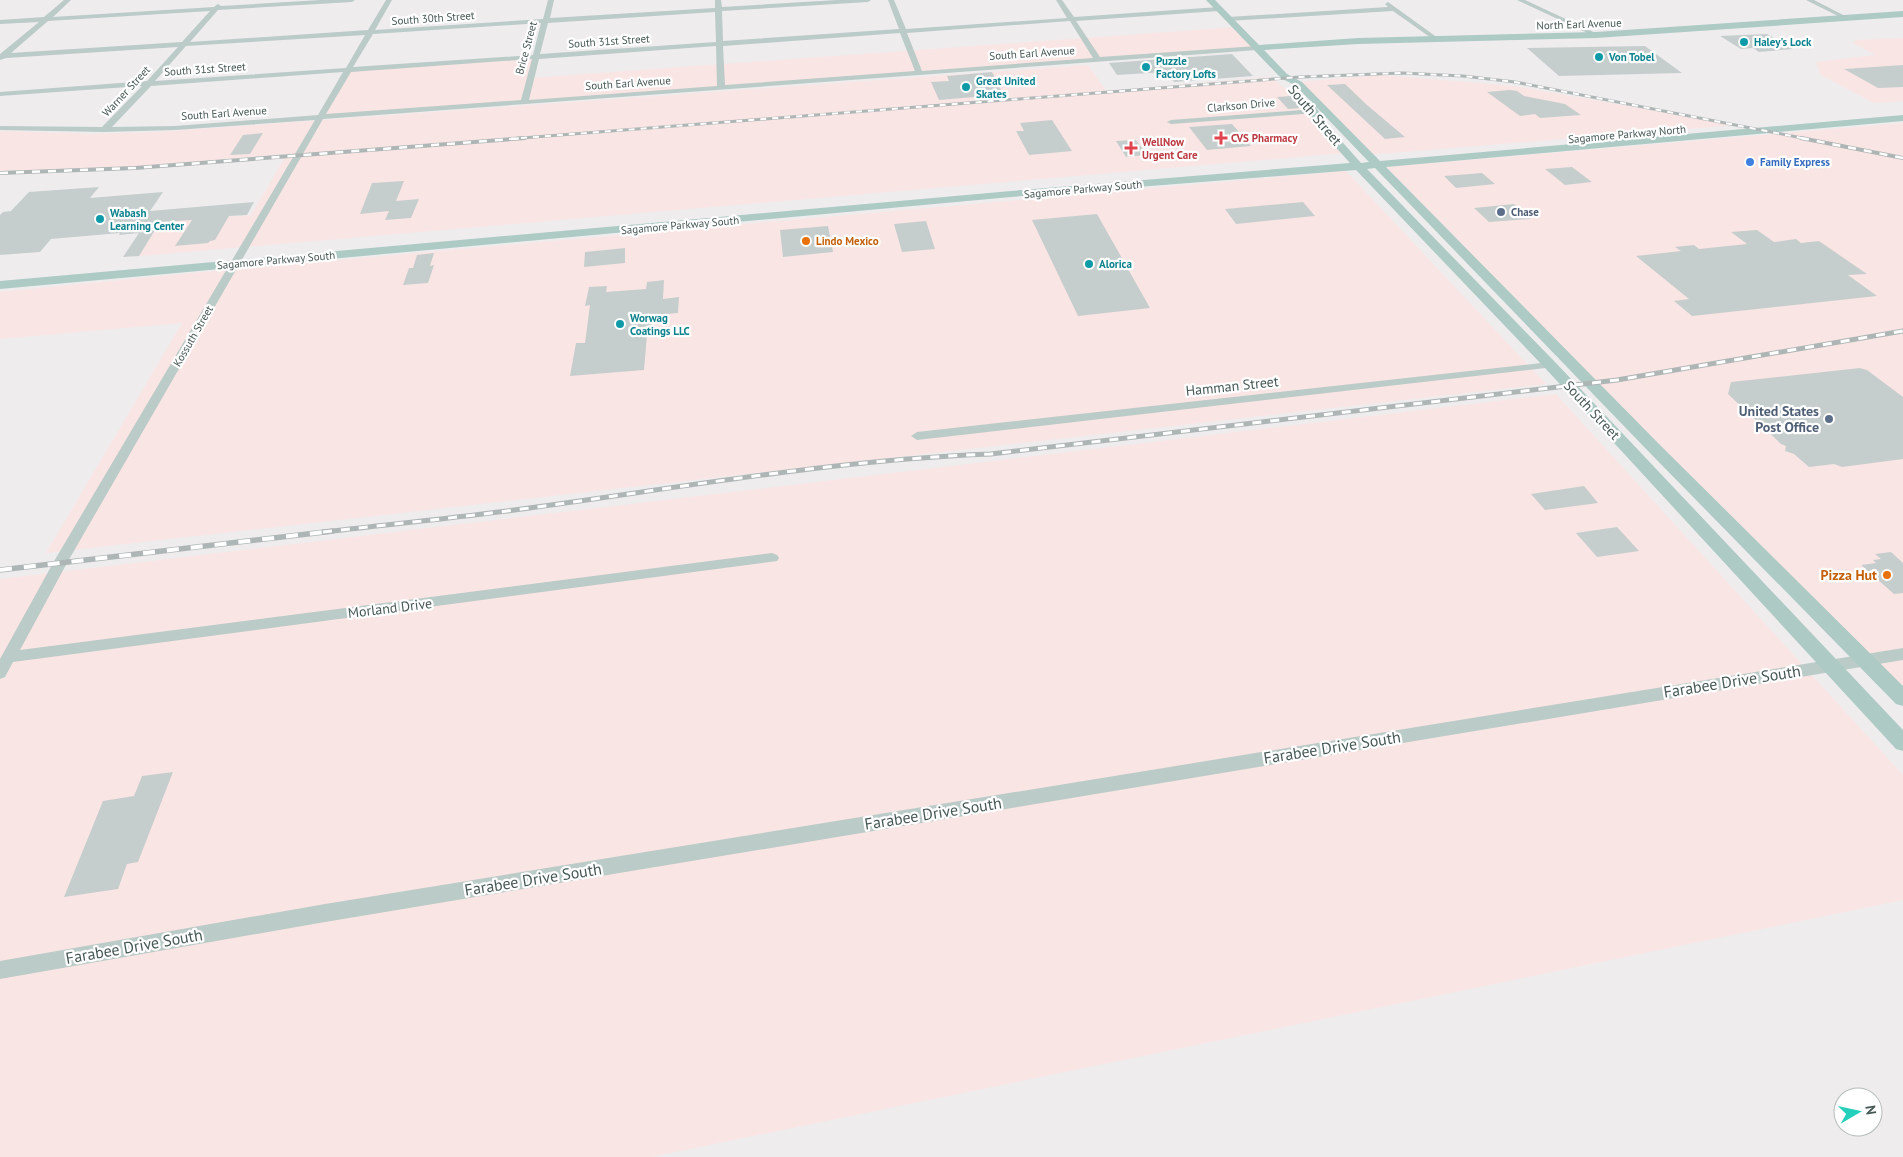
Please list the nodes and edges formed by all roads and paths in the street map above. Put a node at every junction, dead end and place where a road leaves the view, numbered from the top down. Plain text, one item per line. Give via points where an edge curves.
1 (68, 0) edge
2 (223, 0) edge
3 (352, 0) edge
4 (388, 0) edge
5 (551, 0) edge
6 (718, 0) edge
7 (868, 0) edge
8 (891, 0) edge
9 (1059, 0) edge
10 (1210, 0) edge
11 (1384, 0) edge
12 (1520, 0) edge
13 (1809, 0) edge
14 (216, 8) junction
15 (1219, 9) junction
16 (1395, 9) junction
17 (719, 10) junction
18 (1903, 14) edge
19 (1846, 18) junction
20 (47, 19) junction
21 (1228, 19) junction
22 (1071, 20) junction
23 (545, 21) junction
24 (0, 22) edge
25 (903, 31) junction
26 (370, 32) junction
27 (1596, 35) junction
28 (1436, 40) junction
29 (183, 44) junction
30 (720, 44) junction
31 (1257, 48) junction
32 (1, 57) edge
33 (535, 57) junction
34 (1098, 60) junction
35 (348, 70) junction
36 (919, 73) junction
37 (1284, 76) junction
38 (149, 84) junction
39 (721, 88) junction
40 (0, 94) edge
41 (524, 102) junction
42 (1903, 110) edge
43 (1314, 111) junction
44 (321, 117) junction
45 (1903, 118) edge
46 (1171, 122) dead end
47 (0, 128) edge
48 (104, 130) junction
49 (1367, 155) junction
50 (1350, 157) junction
51 (1376, 165) junction
52 (1360, 166) junction
53 (240, 252) junction
54 (233, 264) junction
55 (0, 275) edge
56 (0, 285) edge
57 (1550, 365) junction
58 (917, 436) dead end
59 (1654, 448) junction
60 (1631, 452) junction
61 (772, 558) dead end
62 (1903, 654) edge
63 (9, 657) junction
64 (1866, 658) junction
65 (1830, 665) junction
66 (0, 673) edge
67 (1903, 698) edge
68 (1903, 743) edge
69 (0, 970) edge

1 - 20 street
2 - 14 street, Warner Street
3 - 14 street
4 - 26 street, Kossuth Street
5 - 23 street, Brice Street
6 - 17 street
7 - 17 street, South 30th Street
8 - 25 street
9 - 22 street
10 - 15 main road, South Street
11 - 16 street
12 - 27 street
13 - 19 street
14 - 20 street
14 - 29 street, Warner Street
15 - 21 main road, South Street
15 - 22 street, South 31st Street
16 - 21 street
16 - 28 street
17 - 23 street, South 30th Street
17 - 30 street
18 - 19 main road, North Earl Avenue
19 - 27 main road, North Earl Avenue
20 - 24 street
20 - 32 street
21 - 31 main road, South Street
22 - 25 street, South 31st Street
22 - 34 street
23 - 26 street, South 30th Street
23 - 33 street, Brice Street
25 - 30 street, South 31st Street
25 - 36 street
26 - 29 street, South 30th Street
26 - 35 street, Kossuth Street
27 - 28 main road, North Earl Avenue
28 - 31 main road, North Earl Avenue
29 - 32 street, South 30th Street
29 - 38 street, Warner Street
30 - 33 street, South 31st Street
30 - 39 street
31 - 34 street, South Earl Avenue
31 - 37 main road, South Street
33 - 35 street, South 31st Street
33 - 41 street, Brice Street
34 - 36 street, South Earl Avenue
35 - 38 street, South 31st Street
35 - 44 street, Kossuth Street
36 - 39 street, South Earl Avenue
37 - 43 main road, South Street
37 - 49 main road, South Street via 1297,82
38 - 40 street, South 31st Street
38 - 48 street, Warner Street
39 - 41 street, South Earl Avenue
41 - 44 street, South Earl Avenue
42 - 49 main road, Sagamore Parkway North
43 - 46 street, Clarkson Drive
43 - 50 main road, South Street via 1324,128
44 - 48 street, South Earl Avenue
44 - 53 street, Kossuth Street
45 - 51 main road, Sagamore Parkway North
47 - 48 street, South Earl Avenue
49 - 50 main road, Sagamore Parkway North
49 - 51 main road, South Street
50 - 52 main road, South Street
50 - 53 main road, Sagamore Parkway South
51 - 52 main road, Sagamore Parkway North
51 - 59 main road, South Street
52 - 54 main road, Sagamore Parkway South
52 - 57 main road, South Street
53 - 54 street, Kossuth Street
53 - 55 main road, Sagamore Parkway South
54 - 56 main road, Sagamore Parkway South
54 - 63 street, Kossuth Street
57 - 58 street, Hamman Street
57 - 60 main road, South Street
59 - 60 main road
59 - 64 main road, South Street
60 - 65 main road, South Street
61 - 63 street, Morland Drive
62 - 64 street, Farabee Drive South
63 - 66 street, Kossuth Street
64 - 65 street, Farabee Drive South
64 - 67 main road, South Street
65 - 68 main road, South Street
65 - 69 street, Farabee Drive South via 325,913

